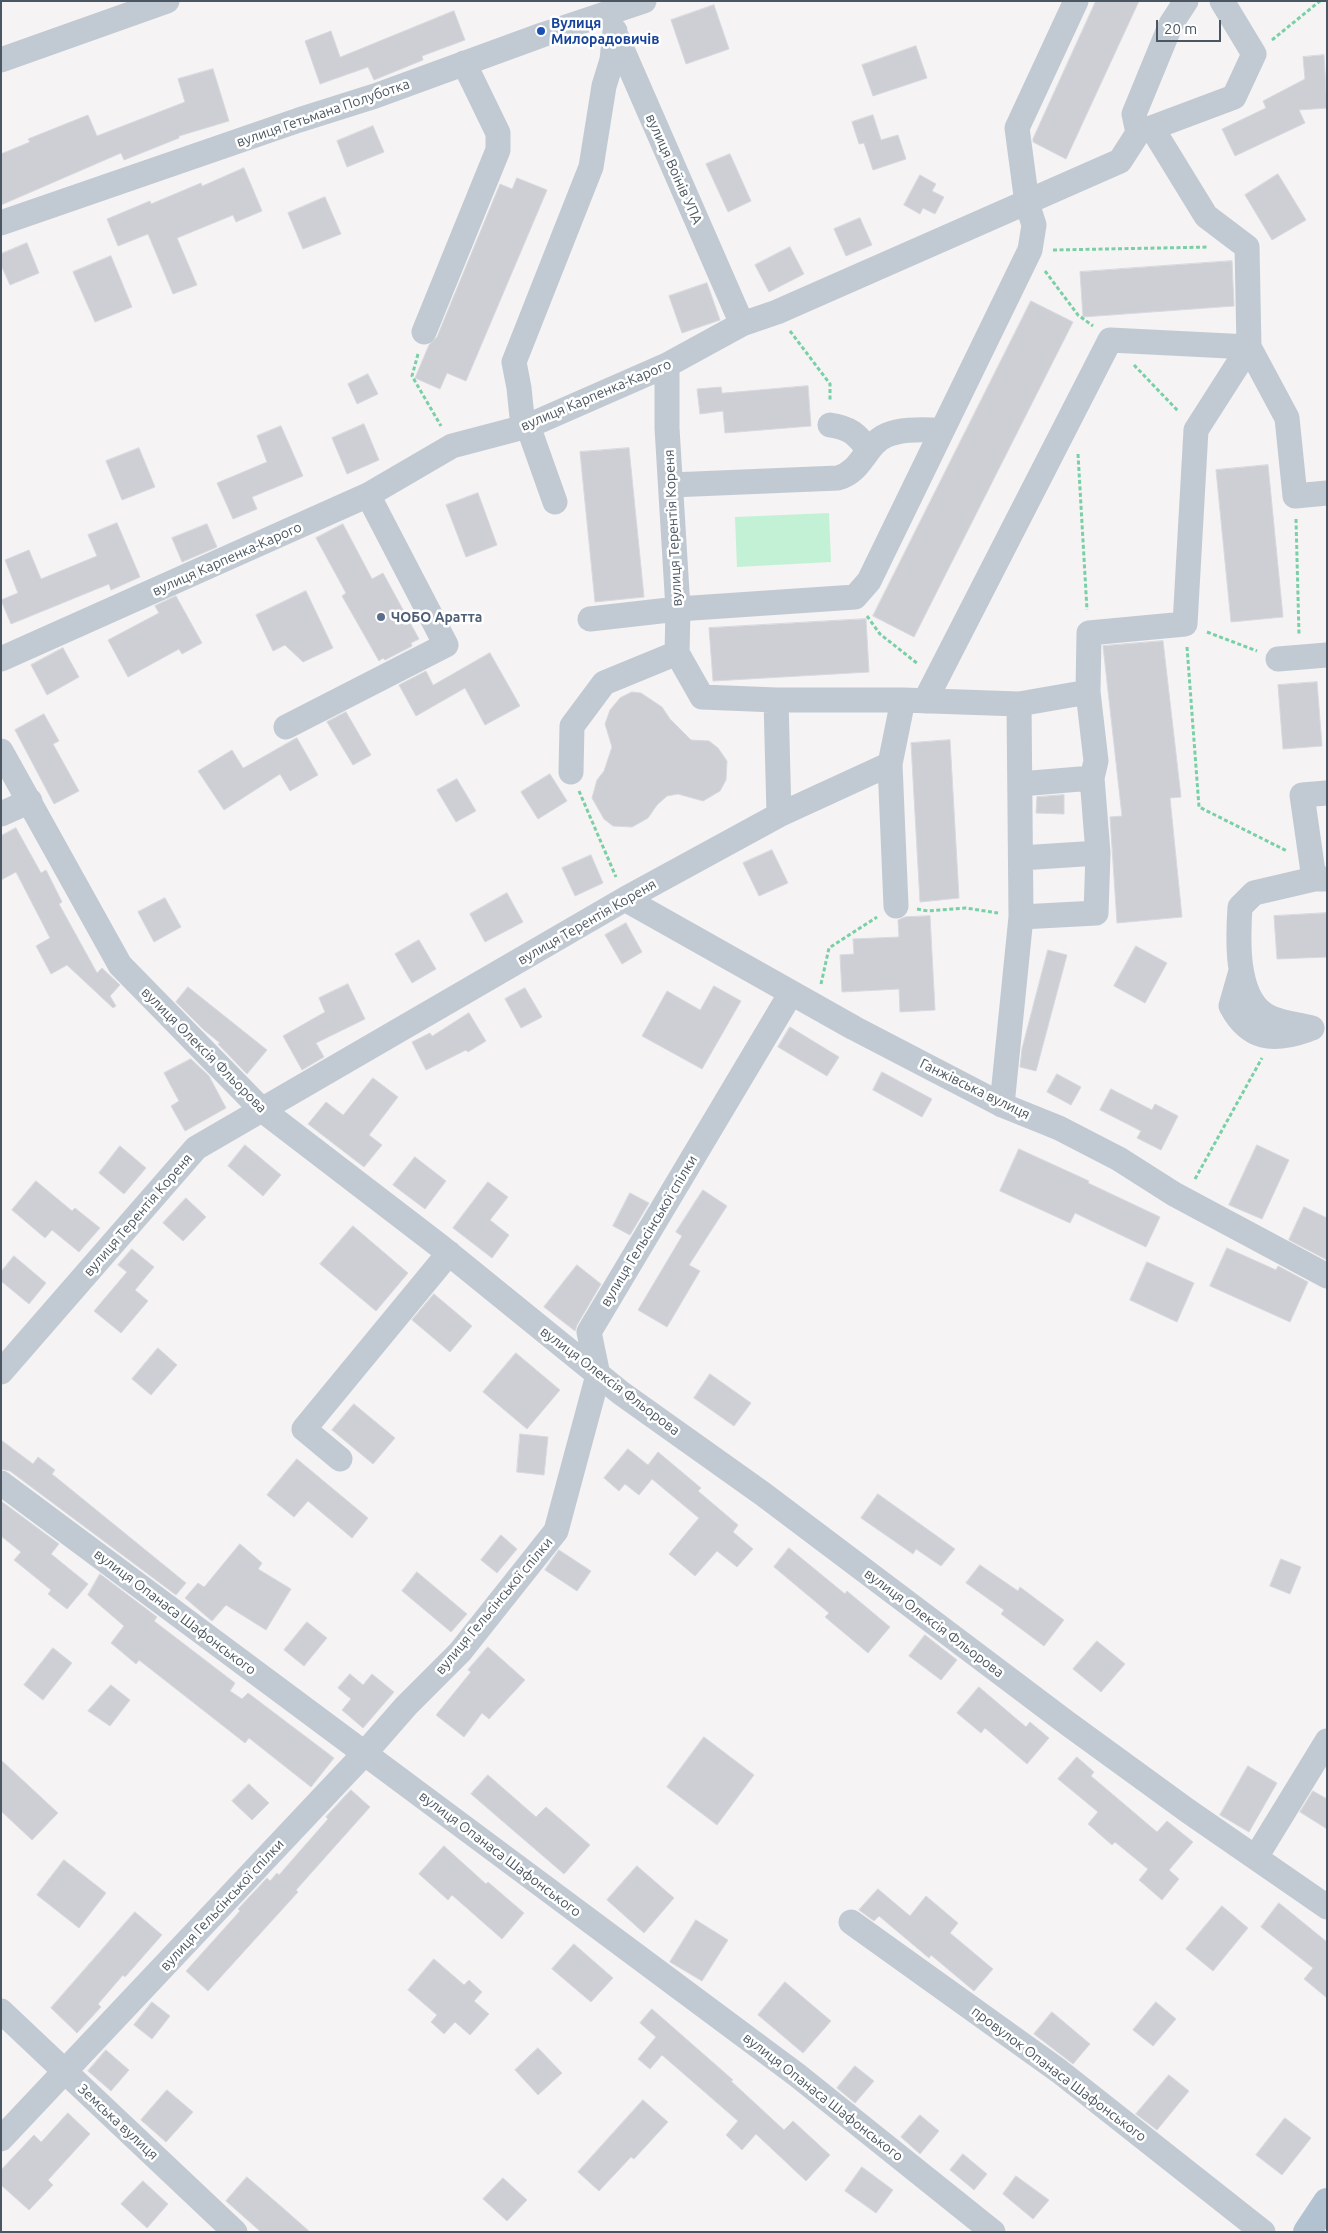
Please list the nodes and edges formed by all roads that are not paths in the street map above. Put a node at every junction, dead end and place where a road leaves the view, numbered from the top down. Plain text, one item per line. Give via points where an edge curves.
1 (166, 1) edge
2 (1076, 1) edge
3 (1186, 1) edge
4 (1222, 1) edge
5 (630, 10) edge
6 (1, 60) edge
7 (464, 63) junction
8 (1145, 130) junction
9 (1027, 203) junction
10 (1, 223) edge
11 (742, 324) junction
12 (424, 332) road end
13 (1249, 347) junction
14 (668, 365) junction
15 (830, 425) road end
16 (525, 426) junction
17 (941, 430) junction
18 (869, 450) junction
19 (671, 485) junction
20 (1327, 493) edge
21 (368, 495) junction
22 (555, 502) dead end
23 (678, 609) junction
24 (590, 619) dead end
25 (677, 653) junction
26 (1327, 655) edge
27 (1289, 658) road end
28 (1, 659) edge
29 (1088, 692) junction
30 (776, 700) junction
31 (914, 700) junction
32 (1019, 704) junction
33 (286, 727) dead end
34 (1, 751) edge
35 (890, 764) junction
36 (571, 772) road end
37 (1092, 778) junction
38 (1020, 784) junction
39 (1327, 793) edge
40 (30, 801) junction
41 (1, 814) edge
42 (779, 814) junction
43 (1098, 853) junction
44 (1021, 858) junction
45 (1317, 874) edge
46 (625, 899) junction
47 (896, 906) road end
48 (1021, 916) junction
49 (1241, 970) junction
50 (791, 993) junction
51 (1320, 1027) edge
52 (1002, 1105) junction
53 (261, 1109) junction
54 (449, 1253) junction
55 (1327, 1276) edge
56 (1, 1372) edge
57 (598, 1375) junction
58 (340, 1459) dead end
59 (1, 1483) edge
60 (1327, 1740) edge
61 (364, 1754) junction
62 (1256, 1857) junction
63 (1327, 1907) edge
64 (851, 1922) dead end
65 (1, 2011) edge
66 (66, 2073) junction
67 (1, 2139) edge
68 (1326, 2207) edge
69 (235, 2232) edge
70 (993, 2232) edge
71 (1264, 2232) edge
72 (1307, 2232) edge

1 - 6 street
2 - 9 street via 1018,128
3 - 8 street via 1171,24 1134,114
4 - 8 street via 1254,54 1234,97
5 - 7 street, вулиця Гетьмана Полуботка via 542,35
5 - 11 street, вулиця Воїнів УПА
5 - 16 street via 604,86 591,167 514,362
7 - 10 street, вулиця Гетьмана Полуботка
7 - 12 street via 498,134 498,150
8 - 9 street, вулиця Карпенка-Карого via 1120,162
8 - 13 street via 1206,216 1247,247
9 - 11 street, вулиця Карпенка-Карого via 777,312
9 - 17 street via 1034,225 1030,250
11 - 14 street, вулиця Карпенка-Карого
13 - 20 street via 1287,418 1295,496
13 - 29 street via 1196,430 1185,624 1088,633
13 - 31 street via 1110,340 937,678
14 - 16 street, вулиця Карпенка-Карого
14 - 19 street, вулиця Терентія Кореня via 667,428
15 - 18 street via 845,428
16 - 21 street, вулиця Карпенка-Карого via 452,446
16 - 22 street
17 - 18 street via 898,431 885,435
17 - 23 street via 869,581 854,597
18 - 19 street via 856,469 838,478
19 - 23 street, вулиця Терентія Кореня
21 - 28 street, вулиця Карпенка-Карого
21 - 33 street via 446,645
23 - 24 street
23 - 25 street, вулиця Терентія Кореня
25 - 30 street via 702,697
25 - 36 street via 604,683 572,726
26 - 27 street
29 - 32 street
29 - 37 street via 1096,761
30 - 31 street
30 - 42 street
31 - 32 street
31 - 35 street
32 - 38 street
34 - 40 street, вулиця Олексія Фльорова
35 - 42 street, вулиця Терентія Кореня
35 - 47 street
37 - 38 street
37 - 43 street
38 - 44 street
39 - 45 street via 1302,795
40 - 41 street
40 - 53 street, вулиця Олексія Фльорова via 120,965
42 - 46 street, вулиця Терентія Кореня
43 - 44 street
43 - 48 street via 1096,913
44 - 48 street
45 - 49 street via 1254,893 1240,907
46 - 50 street, Ганжівська вулиця
46 - 53 street, вулиця Терентія Кореня
48 - 52 street
49 - 51 street via 1251,1000 1264,1014 1281,1021
49 - 51 street via 1232,1006 1248,1029 1274,1037
50 - 52 street, Ганжівська вулиця
50 - 57 street, вулиця Гельсінської спілки via 589,1332
52 - 55 street, Ганжівська вулиця via 1059,1128 1119,1159 1184,1200
53 - 54 street, вулиця Олексія Фльорова
53 - 56 street, вулиця Терентія Кореня via 196,1148
54 - 57 street, вулиця Олексія Фльорова
54 - 58 street via 304,1429
57 - 61 street, вулиця Гельсінської спілки via 556,1531 460,1652
57 - 62 street, вулиця Олексія Фльорова via 763,1494 1067,1723
59 - 61 street, вулиця Опанаса Шафонського
60 - 62 street
61 - 66 street, вулиця Гельсінської спілки
61 - 70 street, вулиця Опанаса Шафонського via 797,2075
62 - 63 street, вулиця Олексія Фльорова
64 - 71 street, провулок Опанаса Шафонського via 1059,2072
65 - 66 street, Земська вулиця
66 - 67 street, вулиця Гельсінської спілки
66 - 69 street, Земська вулиця
68 - 72 main road

